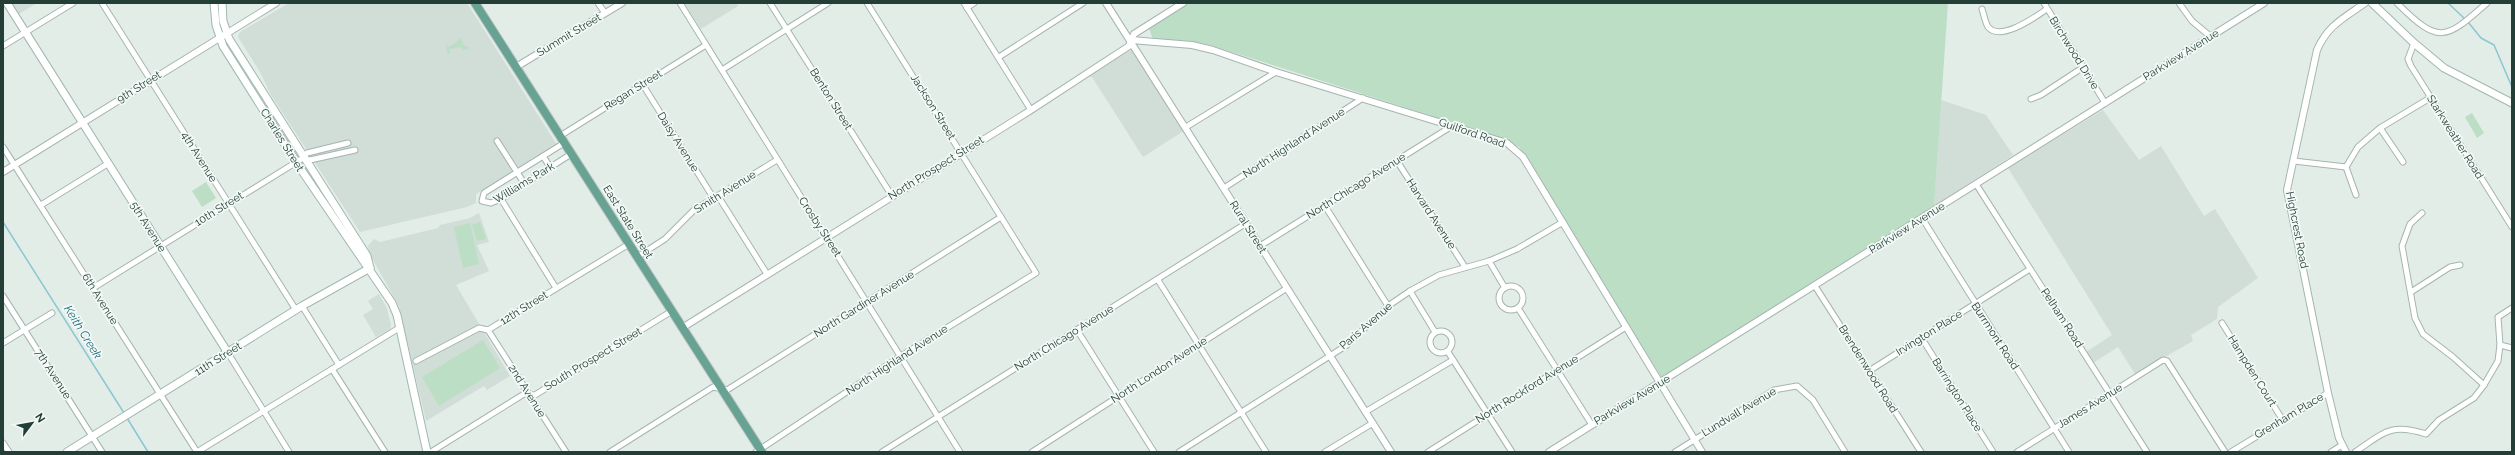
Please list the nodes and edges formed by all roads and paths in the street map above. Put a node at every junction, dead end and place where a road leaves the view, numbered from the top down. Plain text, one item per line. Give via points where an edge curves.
1 (7, 3) edge
2 (73, 3) edge
3 (102, 3) edge
4 (214, 3) edge
5 (222, 3) edge
6 (276, 3) edge
7 (475, 3) edge
8 (598, 3) edge
9 (622, 3) edge
10 (680, 3) edge
11 (770, 3) edge
12 (828, 3) edge
13 (868, 3) edge
14 (974, 3) edge
15 (1083, 3) edge
16 (1106, 3) edge
17 (1183, 3) edge
18 (2044, 3) edge
19 (2179, 3) edge
20 (2264, 3) edge
21 (2365, 3) edge
22 (2372, 3) edge
23 (2397, 3) edge
24 (2487, 3) edge
25 (965, 5) edge
26 (1982, 9) dead end
27 (2047, 9) junction
28 (605, 13) junction
29 (787, 30) junction
30 (25, 32) junction
31 (223, 36) junction
32 (2210, 36) junction
33 (1131, 40) junction
34 (2414, 43) junction
35 (706, 45) junction
36 (3, 46) edge
37 (999, 58) junction
38 (516, 67) junction
39 (2082, 68) junction
40 (722, 70) junction
41 (1276, 72) junction
42 (150, 80) junction
43 (643, 85) junction
44 (1363, 98) junction
45 (2430, 98) junction
46 (2031, 99) dead end
47 (2105, 103) junction
48 (2512, 103) edge
49 (1031, 110) junction
50 (83, 122) junction
51 (1452, 126) junction
52 (1186, 127) junction
53 (2380, 128) junction
54 (562, 140) junction
55 (497, 141) dead end
56 (348, 143) dead end
57 (3, 147) edge
58 (355, 150) dead end
59 (961, 152) junction
60 (571, 154) junction
61 (543, 156) junction
62 (303, 158) junction
63 (777, 160) junction
64 (1397, 160) junction
65 (2294, 160) junction
66 (296, 162) junction
67 (2403, 162) dead end
68 (109, 163) junction
69 (14, 165) junction
70 (550, 167) junction
71 (2346, 167) junction
72 (3, 172) edge
73 (517, 172) junction
74 (524, 183) junction
75 (1976, 184) junction
76 (1224, 188) junction
77 (2356, 195) dead end
78 (892, 196) junction
79 (716, 198) junction
80 (501, 199) junction
81 (229, 204) junction
82 (40, 205) junction
83 (1325, 206) junction
84 (2422, 213) dead end
85 (1001, 217) junction
86 (1922, 218) junction
87 (1563, 222) junction
88 (1245, 224) junction
89 (2512, 228) edge
90 (827, 237) junction
91 (629, 244) junction
92 (159, 246) junction
93 (1260, 246) junction
94 (637, 257) junction
95 (1489, 261) junction
96 (2460, 265) dead end
97 (1465, 267) junction
98 (370, 268) junction
99 (2030, 269) junction
100 (1036, 273) joint
101 (767, 274) junction
102 (1158, 280) junction
103 (1815, 286) junction
104 (93, 288) junction
105 (556, 288) junction
106 (1287, 288) junction
107 (1505, 288) junction
108 (1410, 291) junction
109 (2411, 292) junction
110 (3, 296) edge
111 (868, 302) junction
112 (1975, 304) junction
113 (1388, 306) junction
114 (299, 308) junction
115 (1518, 308) junction
116 (2512, 308) edge
117 (672, 311) junction
118 (52, 313) dead end
119 (2222, 323) dead end
120 (1626, 326) junction
121 (399, 328) junction
122 (682, 328) junction
123 (25, 330) junction
124 (488, 330) junction
125 (1077, 330) junction
126 (1435, 332) junction
127 (1921, 337) junction
128 (3, 343) edge
129 (1198, 345) junction
130 (2500, 345) junction
131 (2512, 348) edge
132 (1448, 352) junction
133 (228, 354) junction
134 (902, 356) junction
135 (1330, 356) junction
136 (1453, 360) junction
137 (416, 361) dead end
138 (339, 365) junction
139 (332, 369) junction
140 (1557, 369) junction
141 (1869, 371) junction
142 (1661, 383) junction
143 (2484, 385) junction
144 (724, 389) junction
145 (2328, 393) junction
146 (2110, 394) junction
147 (160, 395) junction
148 (529, 395) junction
149 (1119, 397) junction
150 (263, 411) junction
151 (1365, 412) junction
152 (1240, 413) junction
153 (1488, 413) junction
154 (938, 417) junction
155 (2282, 419) junction
156 (1373, 423) junction
157 (1592, 425) junction
158 (2054, 428) junction
159 (93, 436) junction
160 (1695, 439) junction
161 (3, 443) edge
162 (2342, 445) junction
163 (759, 451) edge
164 (9, 452) edge
165 (67, 452) edge
166 (102, 452) edge
167 (197, 452) edge
168 (289, 452) edge
169 (385, 452) edge
170 (427, 452) edge
171 (431, 452) edge
172 (566, 452) edge
173 (610, 452) edge
174 (882, 452) edge
175 (960, 452) edge
176 (1032, 452) edge
177 (1154, 452) edge
178 (1179, 452) edge
179 (1266, 452) edge
180 (1325, 452) edge
181 (1391, 452) edge
182 (1428, 452) edge
183 (1512, 452) edge
184 (1549, 452) edge
185 (1675, 452) edge
186 (1702, 452) edge
187 (1845, 452) edge
188 (1921, 452) edge
189 (1993, 452) edge
190 (2017, 452) edge
191 (2069, 452) edge
192 (2147, 452) edge
193 (2225, 452) edge
194 (2231, 452) edge
195 (2331, 452) edge
196 (2346, 452) edge
197 (2355, 452) edge

1 - 30 main road, 5th Avenue
2 - 30 street
3 - 42 street, 4th Avenue
4 - 31 main road, Charles Street via 215,22
5 - 31 main road, Charles Street
6 - 31 street, 9th Street
7 - 38 main road, East State Street
8 - 28 street
9 - 28 street, Summit Street
10 - 35 street, Crosby Street
11 - 29 street, Benton Street
12 - 29 street
13 - 59 street, Jackson Street
14 - 25 street
15 - 37 street
16 - 33 street, Rural Street
17 - 33 street, North Prospect Street via 1134,34
18 - 27 street, Birchwood Drive
19 - 32 street via 2192,21
20 - 32 street, Parkview Avenue
21 - 65 street, Highcrest Road via 2333,25 2317,50
22 - 34 main road
23 - 24 street via 2420,25 2434,32 2446,34 2462,26
25 - 37 street
26 - 27 street via 1989,27 2001,32 2013,29
27 - 39 street, Birchwood Drive
28 - 38 street, Summit Street
29 - 40 street
29 - 78 street, Benton Street
30 - 36 street
30 - 50 main road, 5th Avenue
31 - 42 street, 9th Street
31 - 62 main road, Charles Street
31 - 66 main road, Charles Street
32 - 47 street, Parkview Avenue
33 - 41 street, Guilford Road via 1201,46
33 - 49 street, North Prospect Street via 1129,46
33 - 52 street, Rural Street
34 - 45 street, Starkweather Road via 2408,59
34 - 48 main road via 2444,68
35 - 40 street, Crosby Street
35 - 43 street, Regan Street
37 - 49 street
38 - 54 main road, East State Street
39 - 46 street
39 - 47 street, Birchwood Drive
40 - 63 street, Crosby Street
41 - 44 street, Guilford Road
41 - 52 street
42 - 50 street, 9th Street
42 - 81 street, 4th Avenue
43 - 54 street, Regan Street
43 - 79 street, Daisy Avenue
44 - 51 street, Guilford Road
44 - 76 street, North Highland Avenue
45 - 53 street
45 - 89 street, Starkweather Road
47 - 75 street, Parkview Avenue
49 - 59 street, North Prospect Street
50 - 68 main road, 5th Avenue
50 - 69 street, 9th Street
51 - 64 street, North Chicago Avenue
51 - 87 street, Guilford Road via 1507,143 1514,148 1523,157
52 - 76 street, Rural Street
53 - 67 street
53 - 71 street via 2358,147
54 - 60 main road, East State Street
54 - 61 street, Williams Park
55 - 73 street
56 - 62 street, 10th Street via 307,153
57 - 69 street, 6th Avenue
58 - 62 street via 310,160
59 - 78 street, North Prospect Street
59 - 85 street, Jackson Street
60 - 70 street, Williams Park
60 - 91 main road, East State Street
61 - 70 street
61 - 73 street, Williams Park
62 - 66 street, 10th Street
62 - 98 main road, Charles Street via 367,256
63 - 79 street, Smith Avenue
63 - 90 street, Crosby Street
64 - 83 street, North Chicago Avenue
64 - 97 street, Harvard Avenue
65 - 71 street
65 - 145 street, Highcrest Road via 2287,190
66 - 81 street, 10th Street
66 - 98 main road, Charles Street via 361,261
68 - 82 street
68 - 92 main road, 5th Avenue
69 - 72 street, 9th Street
69 - 82 street, 6th Avenue
70 - 74 street, Williams Park
71 - 77 street
73 - 74 street
73 - 80 street, Williams Park via 484,192 482,201 491,203
74 - 80 street, Williams Park
75 - 86 street, Parkview Avenue
75 - 99 street, Pelham Road
76 - 88 street, Rural Street
78 - 90 street, North Prospect Street
79 - 94 street, Smith Avenue via 694,210 665,239
79 - 101 street, Daisy Avenue
80 - 105 street
81 - 92 street, 10th Street
81 - 114 street, 4th Avenue
82 - 104 street, 6th Avenue
83 - 93 street, North Chicago Avenue
83 - 113 street
84 - 109 street via 2410,224 2402,246
85 - 100 street, Jackson Street
85 - 111 street, North Gardiner Avenue
86 - 103 street, Parkview Avenue
86 - 112 street, Burrmont Road
87 - 95 street, Paris Avenue via 1517,249
87 - 120 street, Guilford Road
88 - 93 street, Rural Street
88 - 102 street, North Chicago Avenue
90 - 101 street, North Prospect Street
90 - 111 street, Crosby Street
91 - 94 main road, East State Street
91 - 105 street, 12th Street
92 - 104 street, 10th Street
92 - 133 main road, 5th Avenue
93 - 106 street, Rural Street
94 - 117 main road, East State Street
95 - 97 street, Paris Avenue
95 - 107 street
96 - 109 street via 2450,267
97 - 108 street, Paris Avenue via 1439,276
98 - 114 main road, 11th Street
98 - 121 main road, Charles Street via 392,304
99 - 112 street, Irvington Place
99 - 146 street, Pelham Road
100 - 134 street, North Highland Avenue
101 - 122 street, North Prospect Street
102 - 125 street, North Chicago Avenue
102 - 129 street
103 - 141 street, Brendenwood Road
103 - 142 street, Parkview Avenue
104 - 147 street, 6th Avenue
105 - 124 street, 12th Street
106 - 129 street, North London Avenue
106 - 135 street, Rural Street
107 - 115 street via 1515,287 1522,292 1523,300
107 - 115 street via 1500,297 1501,304 1509,310
108 - 113 street, Paris Avenue
108 - 126 street
109 - 143 street via 2415,318 2423,334
110 - 123 street, 7th Avenue
111 - 134 street, Crosby Street
111 - 144 street, North Gardiner Avenue
112 - 127 street, Irvington Place
112 - 158 street, Burrmont Road
113 - 135 street, Paris Avenue via 1347,345
114 - 133 main road, 11th Street
114 - 138 street, 4th Avenue
115 - 140 street
116 - 130 street via 2498,317
117 - 122 main road, East State Street
117 - 148 street, South Prospect Street via 535,395
118 - 123 street
119 - 155 street, Hampden Court
120 - 140 street, North Rockford Avenue
120 - 142 street, Guilford Road
121 - 138 street
121 - 170 main road, Charles Street
122 - 144 main road, East State Street
123 - 128 street
123 - 159 street, 7th Avenue
124 - 137 street, 12th Street via 479,328
124 - 148 street, 2nd Avenue
125 - 149 street
125 - 154 street, North Chicago Avenue
126 - 132 street via 1444,331 1451,336 1452,344
126 - 132 street via 1430,340 1432,348 1439,353
127 - 141 street, Irvington Place
127 - 189 street, Barrington Place
129 - 149 street, North London Avenue
129 - 152 street
130 - 131 street
130 - 143 street via 2498,361
132 - 136 street
133 - 147 main road, 11th Street
133 - 150 street, 5th Avenue
134 - 154 street, Crosby Street
134 - 163 street, North Highland Avenue
135 - 151 street, Rural Street
135 - 152 street, Paris Avenue
136 - 151 street
136 - 153 street
138 - 139 street
139 - 150 street
139 - 169 street
140 - 153 street, North Rockford Avenue
140 - 157 street
141 - 188 street, Brendenwood Road
142 - 157 street, Parkview Avenue
142 - 160 street, Guilford Road
143 - 197 street via 2474,398 2439,420 2426,434 2398,428 2386,431
144 - 163 main road, East State Street
144 - 173 street, North Gardiner Avenue via 713,387
145 - 155 street, Grenham Place
145 - 162 street, Highcrest Road
146 - 158 street, James Avenue
146 - 192 street, Pelham Road
146 - 193 street, James Avenue via 2163,360 2167,361
147 - 159 main road, 11th Street
147 - 167 street, 6th Avenue
148 - 171 street, South Prospect Street via 524,394
148 - 172 street, 2nd Avenue
149 - 176 street, North London Avenue
149 - 177 street
150 - 167 street
150 - 168 street, 5th Avenue
151 - 156 street, Rural Street
152 - 178 street, Paris Avenue
152 - 179 street
153 - 182 street, North Rockford Avenue
153 - 183 street
154 - 174 street, North Chicago Avenue
154 - 175 street, Crosby Street
155 - 194 street, Grenham Place
156 - 180 street
156 - 181 street, Rural Street
157 - 184 street, Parkview Avenue
158 - 190 street, James Avenue
158 - 191 street, Burrmont Road
159 - 165 main road, 11th Street
159 - 166 street, 7th Avenue
160 - 185 street, Lundvall Avenue
160 - 186 street, Guilford Road
160 - 187 street, Lundvall Avenue via 1774,390 1796,386 1813,400
161 - 164 street
162 - 195 street
162 - 196 street, Highcrest Road

